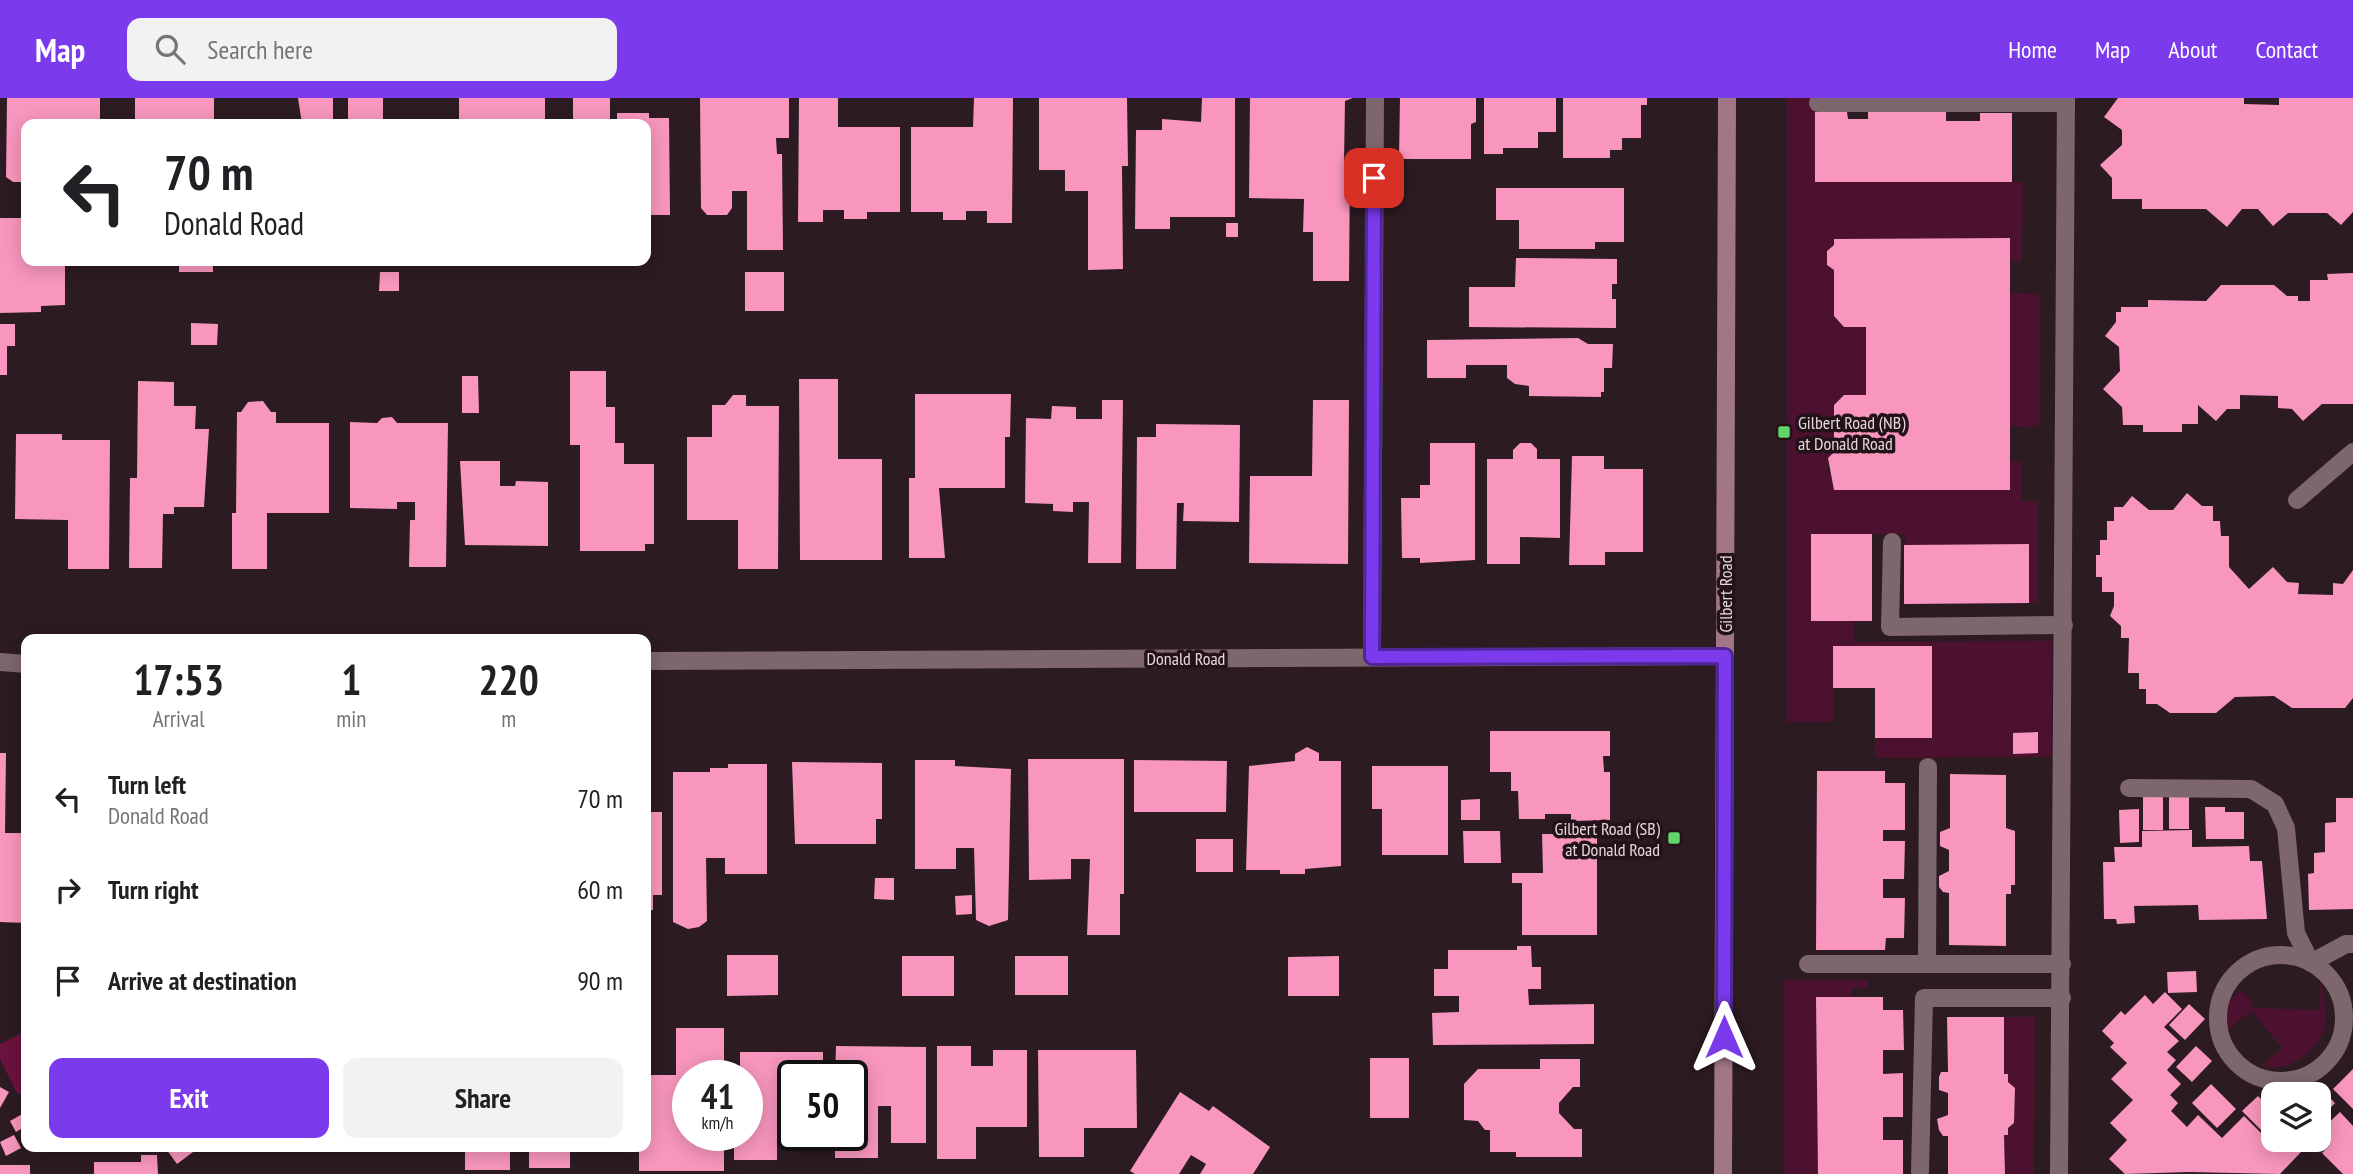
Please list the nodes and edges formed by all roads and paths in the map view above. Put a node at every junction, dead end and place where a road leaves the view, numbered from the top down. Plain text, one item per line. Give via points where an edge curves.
1 (1375, 98) edge
2 (1727, 98) edge
3 (2066, 100) edge
4 (1818, 103) dead end
5 (2353, 452) edge
6 (2297, 500) dead end
7 (1892, 542) dead end
8 (2064, 625) junction
9 (1725, 656) junction
10 (1372, 657) junction
11 (651, 661) edge
12 (0, 662) edge
13 (21, 664) edge
14 (1928, 768) dead end
15 (2129, 788) dead end
16 (2353, 944) edge
17 (2311, 963) junction
18 (1808, 964) dead end
19 (1927, 964) junction
20 (2062, 964) junction
21 (2062, 998) junction
22 (1920, 1172) dead end
23 (1723, 1174) edge
24 (2059, 1174) edge

1 - 10 street
2 - 9 main road, Gilbert Road
3 - 4 street
3 - 8 street
5 - 6 street
7 - 8 street via 1890,627
8 - 20 street
9 - 10 street, Donald Road
9 - 23 main road, Gilbert Road
10 - 11 street, Donald Road
12 - 13 street
14 - 19 street
15 - 17 street via 2251,789 2275,804 2286,828 2296,933
16 - 17 street
17 - 17 street via 2285,954 2269,956 2246,965 2229,982 2221,997 2218,1029 2232,1058 2247,1071 2265,1079 2304,1077 2334,1052 2342,1034 2340,995 2330,978
18 - 19 street
19 - 20 street
20 - 21 street
21 - 22 street via 1924,998
21 - 24 street

